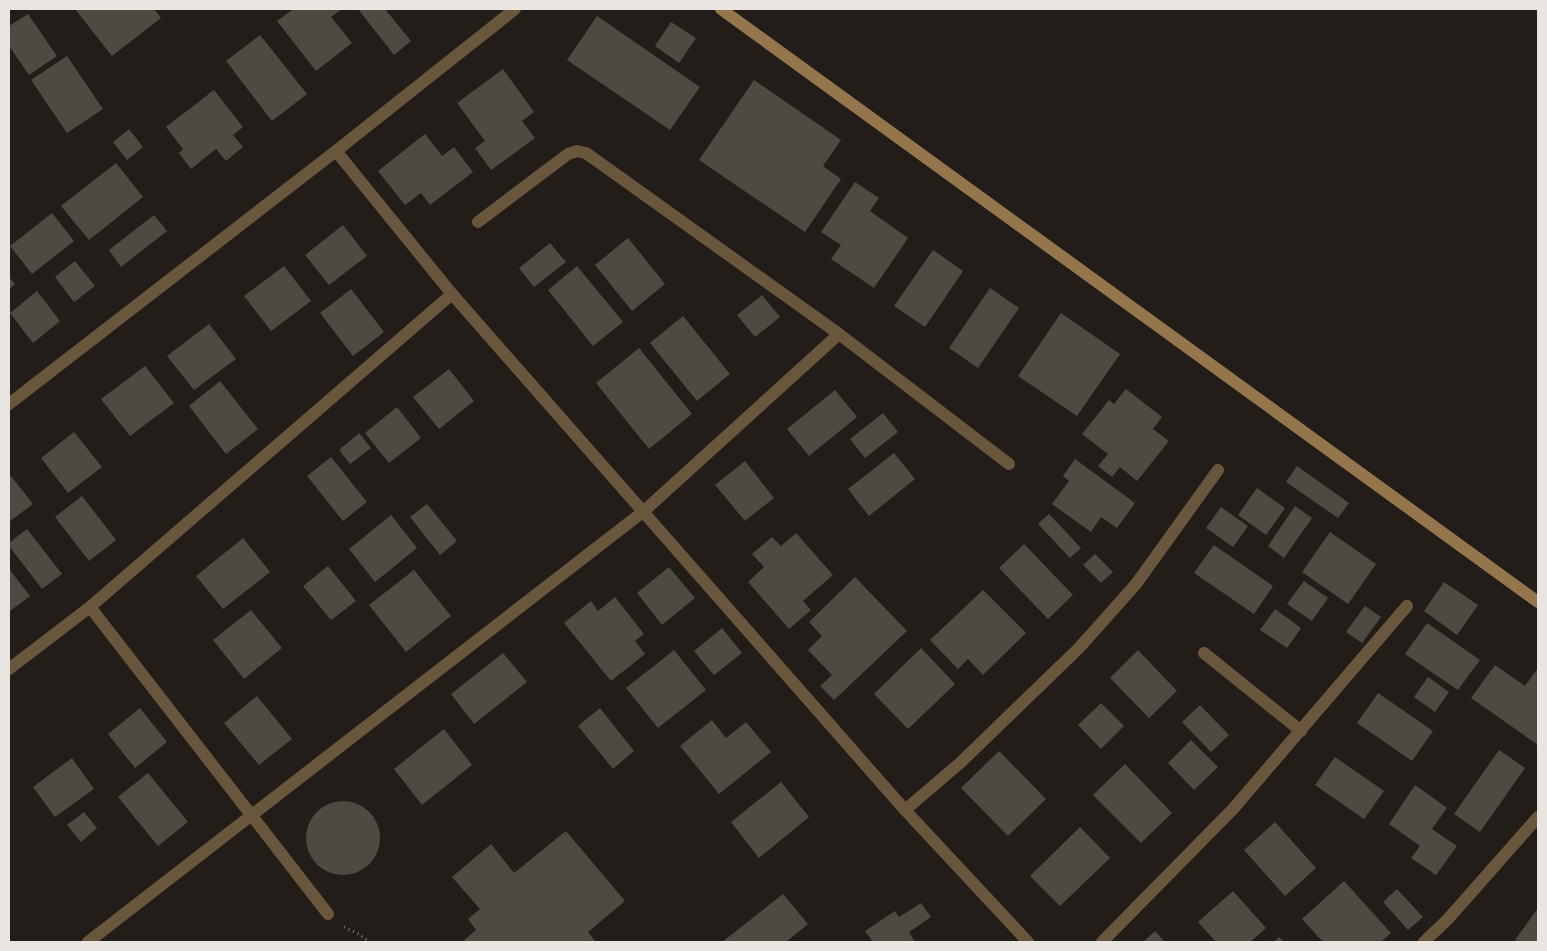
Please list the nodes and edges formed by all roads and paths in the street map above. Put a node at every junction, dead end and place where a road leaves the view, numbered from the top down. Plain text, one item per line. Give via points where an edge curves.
1 (515, 9) edge
2 (721, 9) edge
3 (336, 151) junction
4 (478, 222) dead end
5 (452, 294) junction
6 (839, 334) junction
7 (9, 404) edge
8 (1009, 464) dead end
9 (1218, 470) dead end
10 (644, 511) junction
11 (1538, 602) edge
12 (1407, 606) dead end
13 (90, 607) junction
14 (1204, 653) dead end
15 (9, 669) edge
16 (1301, 731) junction
17 (905, 810) junction
18 (252, 816) junction
19 (1538, 817) edge
20 (328, 914) joint
21 (88, 942) edge
22 (369, 942) edge
23 (1028, 942) edge
24 (1102, 942) edge
25 (1424, 942) edge

1 - 3 street
2 - 11 street
3 - 5 street
3 - 7 street
4 - 6 street via 568,154 586,153
5 - 10 street
5 - 13 street
6 - 8 street
6 - 10 street
9 - 17 street via 1136,584 1079,648 960,763
10 - 17 street
10 - 18 street
12 - 16 street
13 - 15 street
13 - 18 street
14 - 16 street
16 - 24 street via 1233,809
17 - 23 street
18 - 20 street
18 - 21 street
19 - 25 street
20 - 22 path

